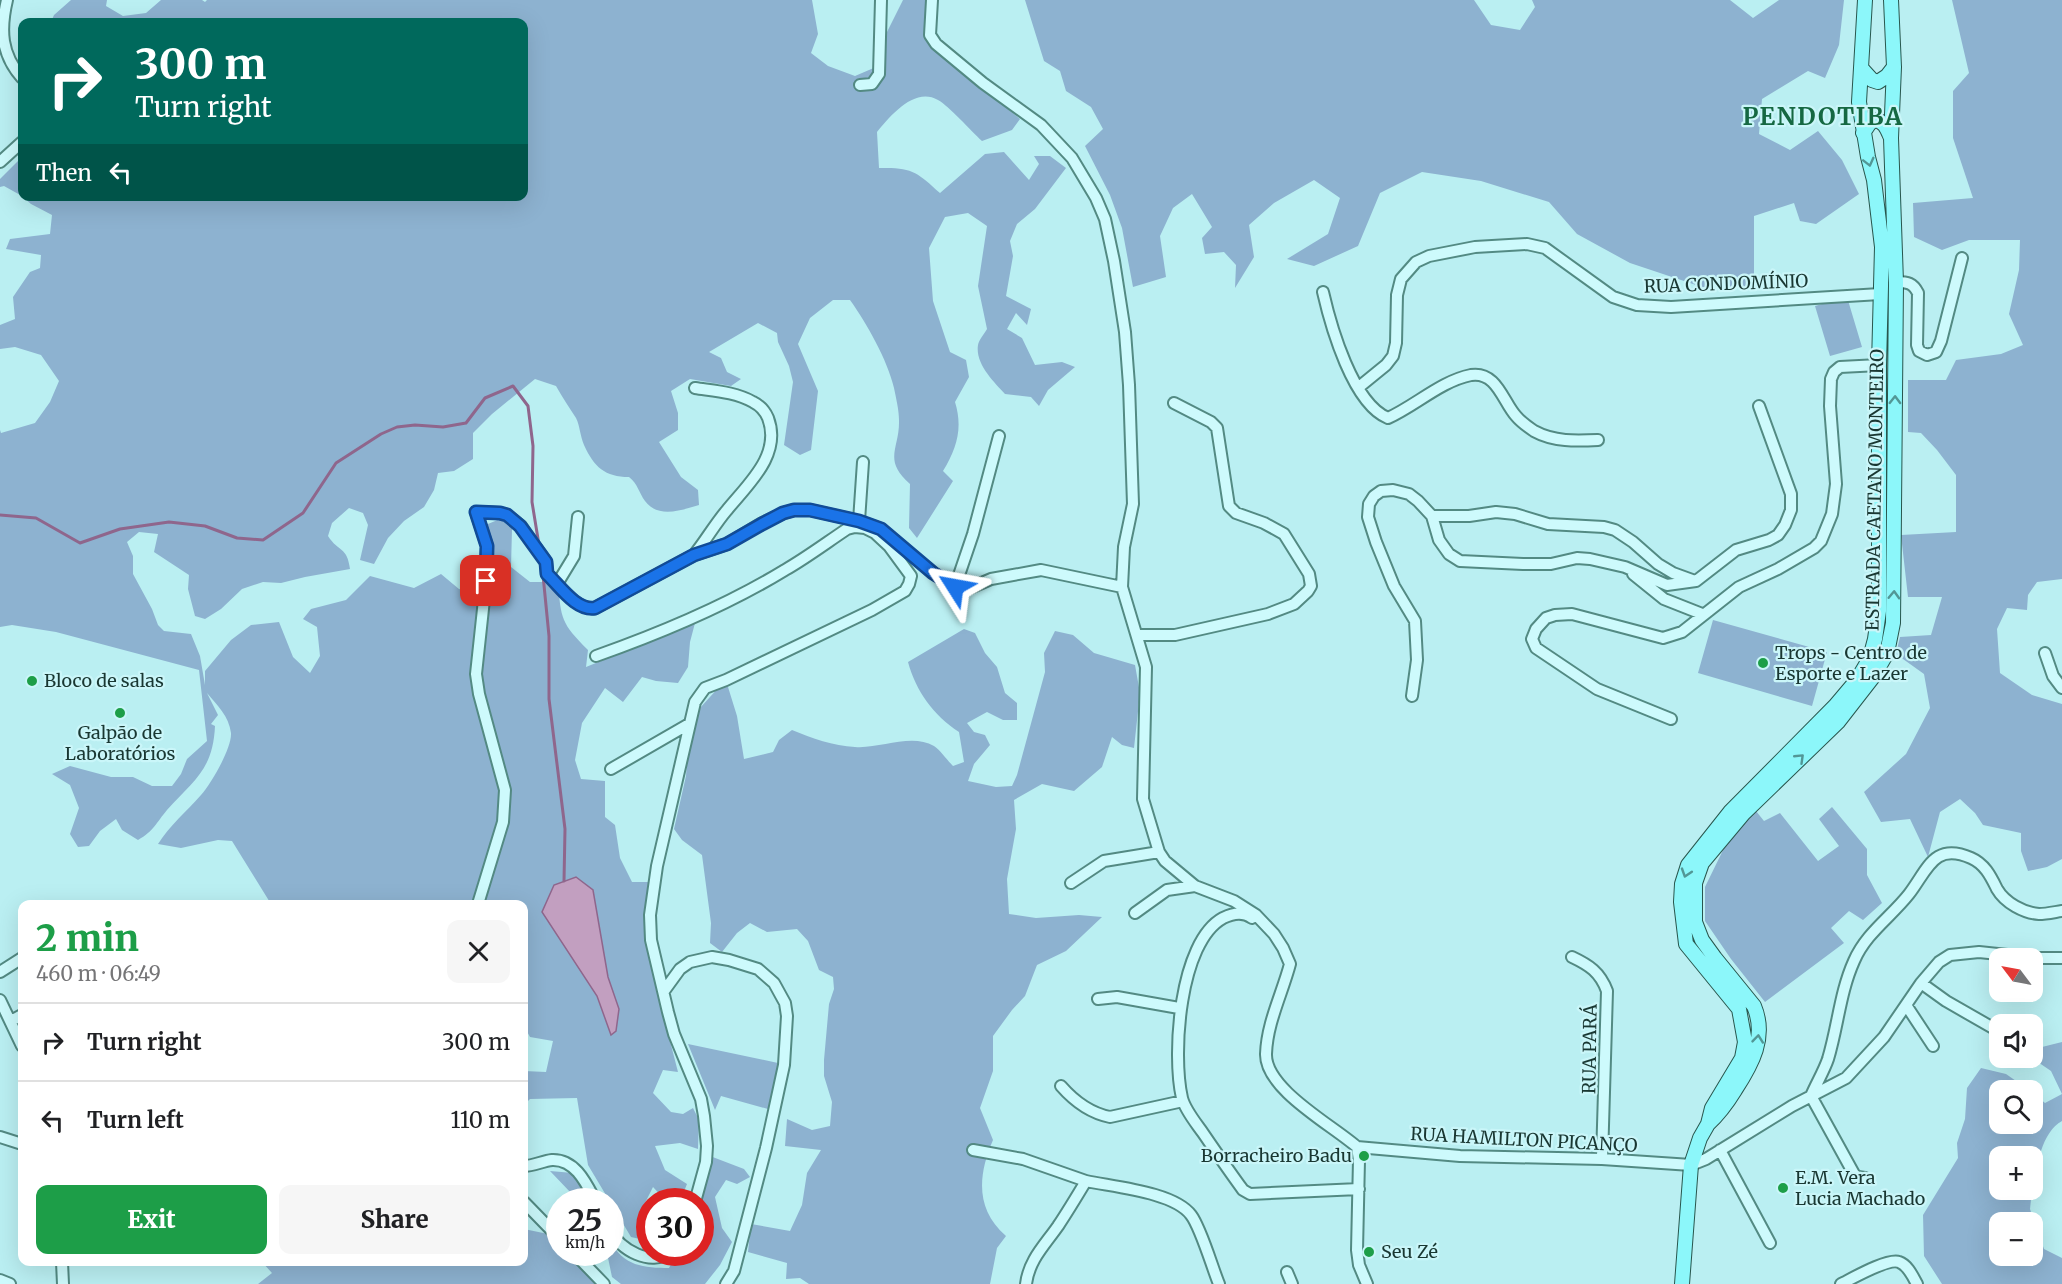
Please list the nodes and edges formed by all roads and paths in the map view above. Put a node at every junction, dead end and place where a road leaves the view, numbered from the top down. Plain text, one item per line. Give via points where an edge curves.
1 (7, 0) edge
2 (881, 0) edge
3 (932, 0) edge
4 (1865, 0) edge
5 (1891, 0) edge
6 (1894, 67) junction
7 (1862, 69) junction
8 (18, 72) edge
9 (860, 85) dead end
10 (1863, 133) junction
11 (1891, 138) junction
12 (18, 146) edge
13 (0, 162) edge
14 (1962, 258) dead end
15 (1896, 282) junction
16 (1323, 292) dead end
17 (1880, 294) junction
18 (1879, 364) junction
19 (1359, 387) junction
20 (695, 388) dead end
21 (1174, 403) dead end
22 (1759, 406) dead end
23 (999, 436) dead end
24 (1598, 440) dead end
25 (863, 462) dead end
26 (1432, 516) junction
27 (578, 518) dead end
28 (859, 521) junction
29 (694, 555) junction
30 (1625, 567) junction
31 (1696, 581) junction
32 (557, 584) junction
33 (955, 587) junction
34 (1122, 587) junction
35 (1702, 614) junction
36 (1137, 635) junction
37 (2045, 653) dead end
38 (596, 656) dead end
39 (2062, 687) edge
40 (1412, 696) dead end
41 (1671, 719) dead end
42 (689, 724) junction
43 (611, 769) dead end
44 (1159, 852) junction
45 (1071, 883) dead end
46 (1195, 886) junction
47 (479, 900) edge
48 (2062, 911) edge
49 (1135, 913) dead end
50 (1284, 948) junction
51 (1572, 957) dead end
52 (2062, 958) edge
53 (18, 961) edge
54 (0, 972) edge
55 (1921, 983) junction
56 (664, 991) junction
57 (1098, 999) dead end
58 (0, 1000) edge
59 (1906, 1005) junction
60 (1179, 1008) junction
61 (18, 1017) edge
62 (11, 1021) junction
63 (1989, 1026) edge
64 (18, 1037) edge
65 (1933, 1046) dead end
66 (1061, 1086) dead end
67 (1810, 1096) junction
68 (1183, 1101) junction
69 (1708, 1124) junction
70 (0, 1137) edge
71 (18, 1143) edge
72 (1357, 1148) junction
73 (973, 1150) dead end
74 (1720, 1150) junction
75 (1602, 1159) junction
76 (528, 1165) edge
77 (1690, 1165) junction
78 (1865, 1178) dead end
79 (1086, 1181) junction
80 (588, 1188) edge
81 (699, 1188) edge
82 (1359, 1189) junction
83 (528, 1206) edge
84 (546, 1225) edge
85 (1770, 1243) dead end
86 (62, 1266) edge
87 (587, 1266) edge
88 (1287, 1272) dead end
89 (0, 1280) edge
90 (10, 1284) edge
91 (63, 1284) edge
92 (604, 1284) edge
93 (726, 1284) edge
94 (1026, 1284) edge
95 (1219, 1284) edge
96 (1292, 1284) edge
97 (1367, 1284) edge
98 (1682, 1284) edge
99 (1842, 1284) edge
100 (1917, 1284) edge

1 - 8 street via 2,13 3,49
2 - 9 street via 879,74 872,84
3 - 34 street via 930,35 936,44 1041,124 1072,158 1105,219 1125,332 1131,432 1133,504 1124,547
4 - 7 main road, ESTRADA CAETANO MONTEIRO
5 - 6 main road, ESTRADA CAETANO MONTEIRO
6 - 7 main road via 1878,82
6 - 11 main road, ESTRADA CAETANO MONTEIRO
7 - 10 main road, ESTRADA CAETANO MONTEIRO via 1859,102
10 - 11 main road via 1874,120 1881,121
10 -> 17 main road, ESTRADA CAETANO MONTEIRO via 1881,230
11 - 15 main road, ESTRADA CAETANO MONTEIRO
12 - 13 street
14 - 15 street via 1936,352 1927,355 1917,345 1915,286
69 -> 15 main road, ESTRADA CAETANO MONTEIRO via 1720,1113 1747,1071 1759,1036 1754,1006 1714,958 1695,922 1695,883 1702,863 1743,814 1838,722 1887,653 1895,576
16 - 19 street via 1345,362
17 - 18 main road, ESTRADA CAETANO MONTEIRO
17 - 19 street, RUA CONDOMÍNIO via 1671,307 1637,305 1612,297 1545,248 1527,244 1475,247 1429,256 1416,262 1401,279 1393,356
18 - 35 street via 1840,367 1831,379 1836,484 1832,514 1821,541 1739,587
18 -> 69 main road, ESTRADA CAETANO MONTEIRO via 1879,611 1870,658 1835,706 1707,839 1688,865 1682,884 1686,944 1739,1008 1745,1042 1742,1058 1712,1108
19 - 24 street via 1373,408 1388,418 1452,382 1480,375 1499,389 1515,416 1533,430 1551,439
20 - 29 street via 736,394 755,402 765,410 772,441 754,479
21 - 36 street via 1217,428 1228,506 1284,534 1309,574 1311,586 1294,604 1268,614 1175,635
22 - 31 street via 1791,494 1791,510 1778,535 1736,550
23 - 33 street
25 - 28 street
26 - 30 street via 1439,540 1460,561 1551,564 1577,558
26 - 31 street via 1496,512 1548,524 1604,527 1615,530 1673,573
26 - 40 street via 1409,494 1393,490 1381,491 1369,504 1368,517 1376,542 1394,586 1415,621 1417,660
27 - 32 street via 574,556
28 - 29 street via 794,510 727,544
28 - 33 street via 881,529
29 - 32 street via 595,608 578,605
30 - 31 street via 1667,585
30 - 35 street via 1664,599
32 - 47 street via 547,574 546,562 520,526 507,515 476,512 487,546 476,674 505,790 503,822
33 - 34 street via 970,588 991,579 1041,570
34 - 36 street
35 - 41 street via 1682,632 1663,638 1572,614 1555,615 1546,618 1532,639 1536,648 1597,689
36 - 44 street via 1146,667 1143,799
37 - 39 street via 2053,676
38 - 42 street via 654,636 714,607 785,571 847,529 865,528 875,533 906,567 911,576 905,591 705,688 695,702
42 - 43 street
42 - 56 street via 650,915 656,968
44 - 45 street via 1104,861
44 - 46 street
46 - 49 street via 1167,890
46 - 50 street via 1234,901 1256,915
48 - 67 street via 2038,914 2007,901 1983,866 1972,858 1941,854 1933,859 1904,900 1873,932 1854,962 1828,1060
50 - 60 street via 1250,916 1232,913 1217,921 1189,967
50 - 72 street via 1290,964 1268,1039 1269,1069 1292,1096
51 - 75 street, RUA PARÁ via 1602,977 1607,991
52 - 55 street via 1979,952 1950,955
53 - 54 street
55 - 59 street
55 - 63 street
56 - 81 street via 674,1034 701,1099 707,1146
56 - 93 street via 680,969 690,962 712,957 759,969 774,983 785,1003 784,1065 734,1272
57 - 60 street via 1117,997
58 - 62 street
59 - 65 street
59 - 67 street via 1856,1069
60 - 68 street via 1179,1081
61 - 62 street
62 - 64 street
66 - 68 street via 1085,1108 1110,1117
67 - 74 street
67 - 78 street via 1854,1174
68 - 82 street via 1243,1190 1250,1194
69 - 77 main road, ESTRADA CAETANO MONTEIRO
70 - 71 street
72 - 75 street, RUA HAMILTON PICANÇO via 1460,1156
72 - 82 street
73 - 79 street via 1023,1159
74 - 77 street
74 - 85 street
75 - 77 street, RUA HAMILTON PICANÇO
76 - 80 street via 563,1162 575,1169
77 - 98 main road, ESTRADA CAETANO MONTEIRO
79 - 94 street via 1035,1256
79 - 95 street via 1168,1198 1182,1205 1192,1216
82 - 97 street via 1357,1250
83 - 84 street
86 - 91 street
87 - 92 street
88 - 96 street
89 - 90 street
99 - 100 street via 1897,1261

